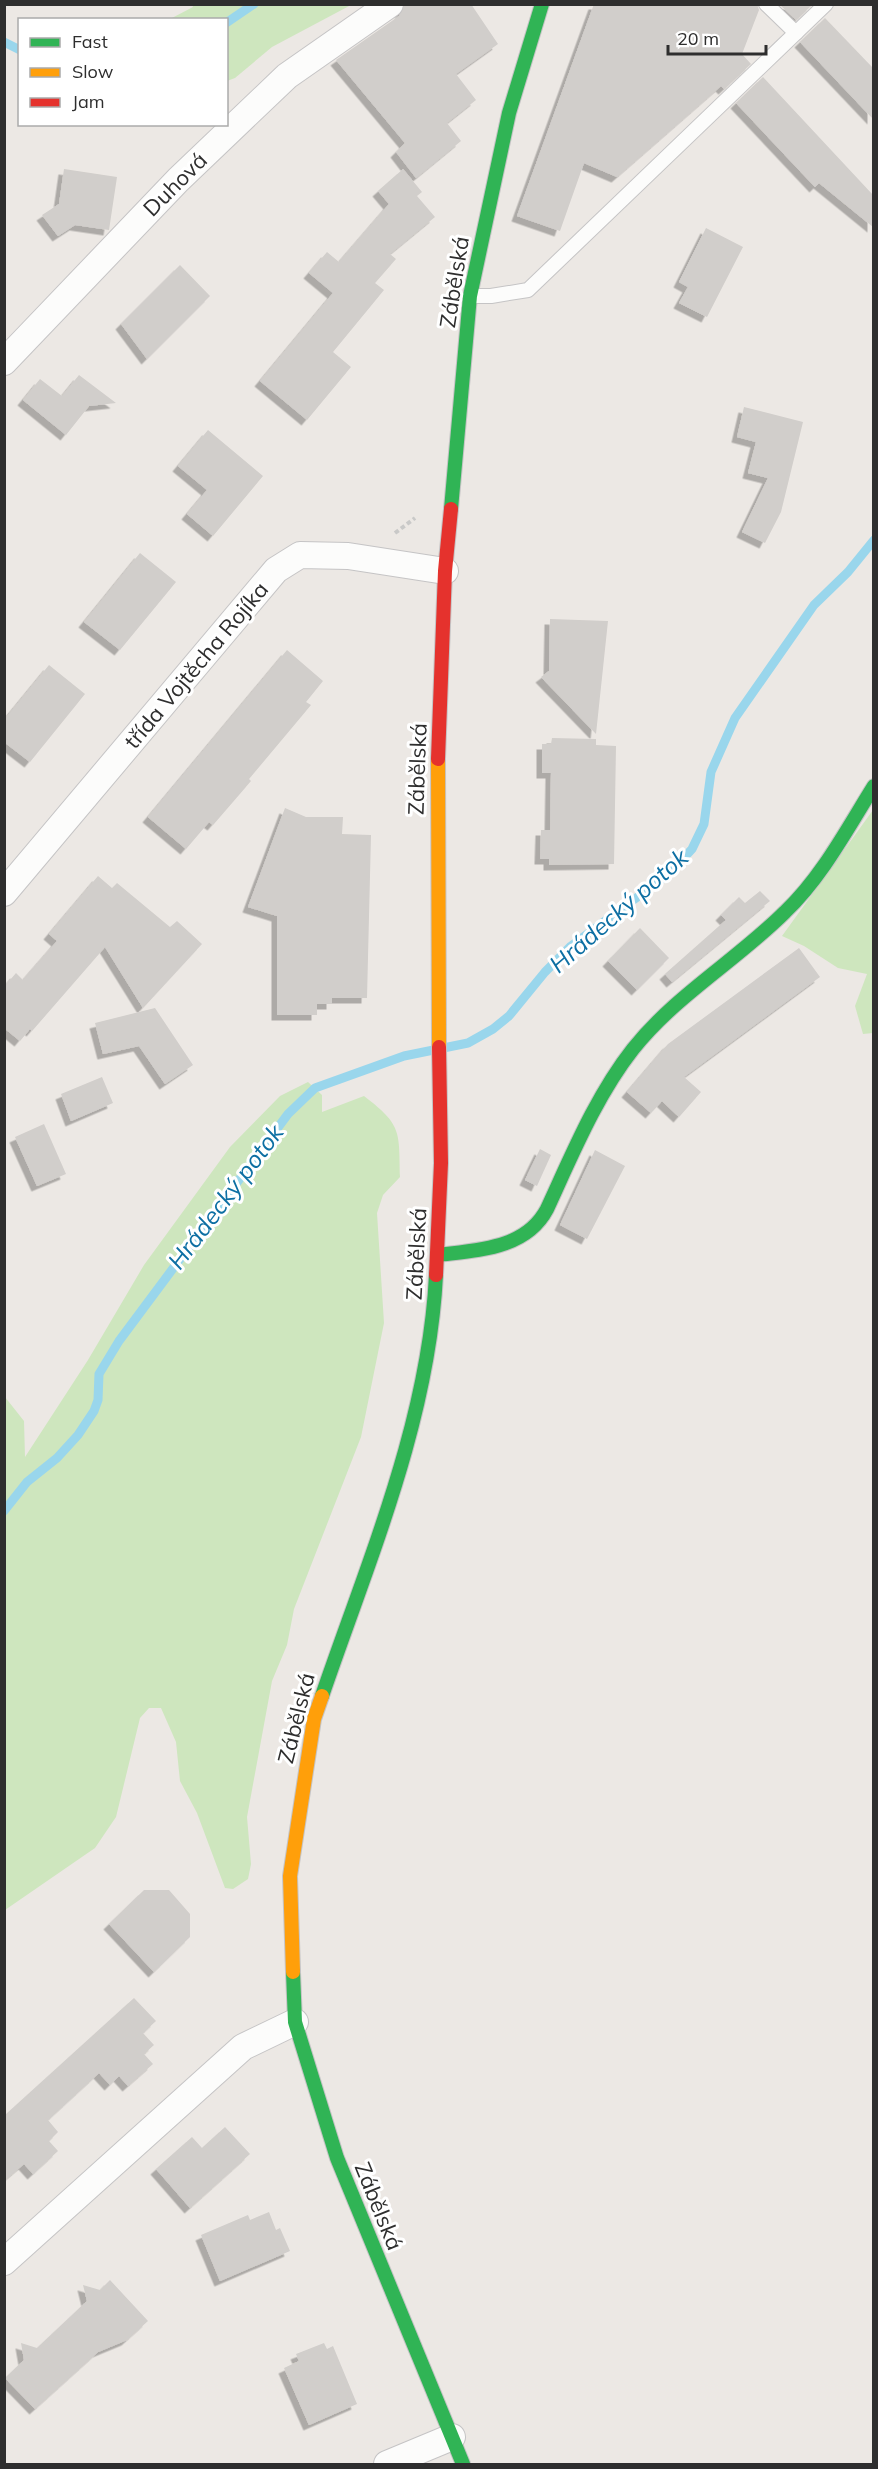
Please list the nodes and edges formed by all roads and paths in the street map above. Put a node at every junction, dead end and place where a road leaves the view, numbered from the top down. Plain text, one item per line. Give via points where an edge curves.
1 (390, 4) edge
2 (542, 4) edge
3 (766, 4) edge
4 (826, 4) edge
5 (796, 33) junction
6 (470, 296) junction
7 (4, 362) edge
8 (445, 571) junction
9 (873, 786) edge
10 (4, 893) edge
11 (438, 1255) junction
12 (295, 2022) junction
13 (4, 2262) edge
14 (452, 2437) junction
15 (387, 2464) edge
16 (463, 2464) edge

1 - 7 street, Duhová via 287,76 178,180
2 - 6 main road, Zábělská via 509,113
3 - 5 lane
4 - 5 lane
5 - 6 lane via 528,290
6 - 8 main road, Zábělská
8 - 10 street, třída Vojtěcha Rojíka via 348,556 300,555 276,570
8 - 11 main road, Zábělská via 436,801 441,1162
9 - 11 main road via 789,909 664,1015 633,1048 594,1112 538,1223 518,1240 497,1247
11 - 12 main road, Zábělská via 429,1353 404,1449 314,1719 290,1876
12 - 13 street via 243,2048
12 - 14 main road, Zábělská via 337,2158
14 - 15 street
14 - 16 main road, Zábělská

